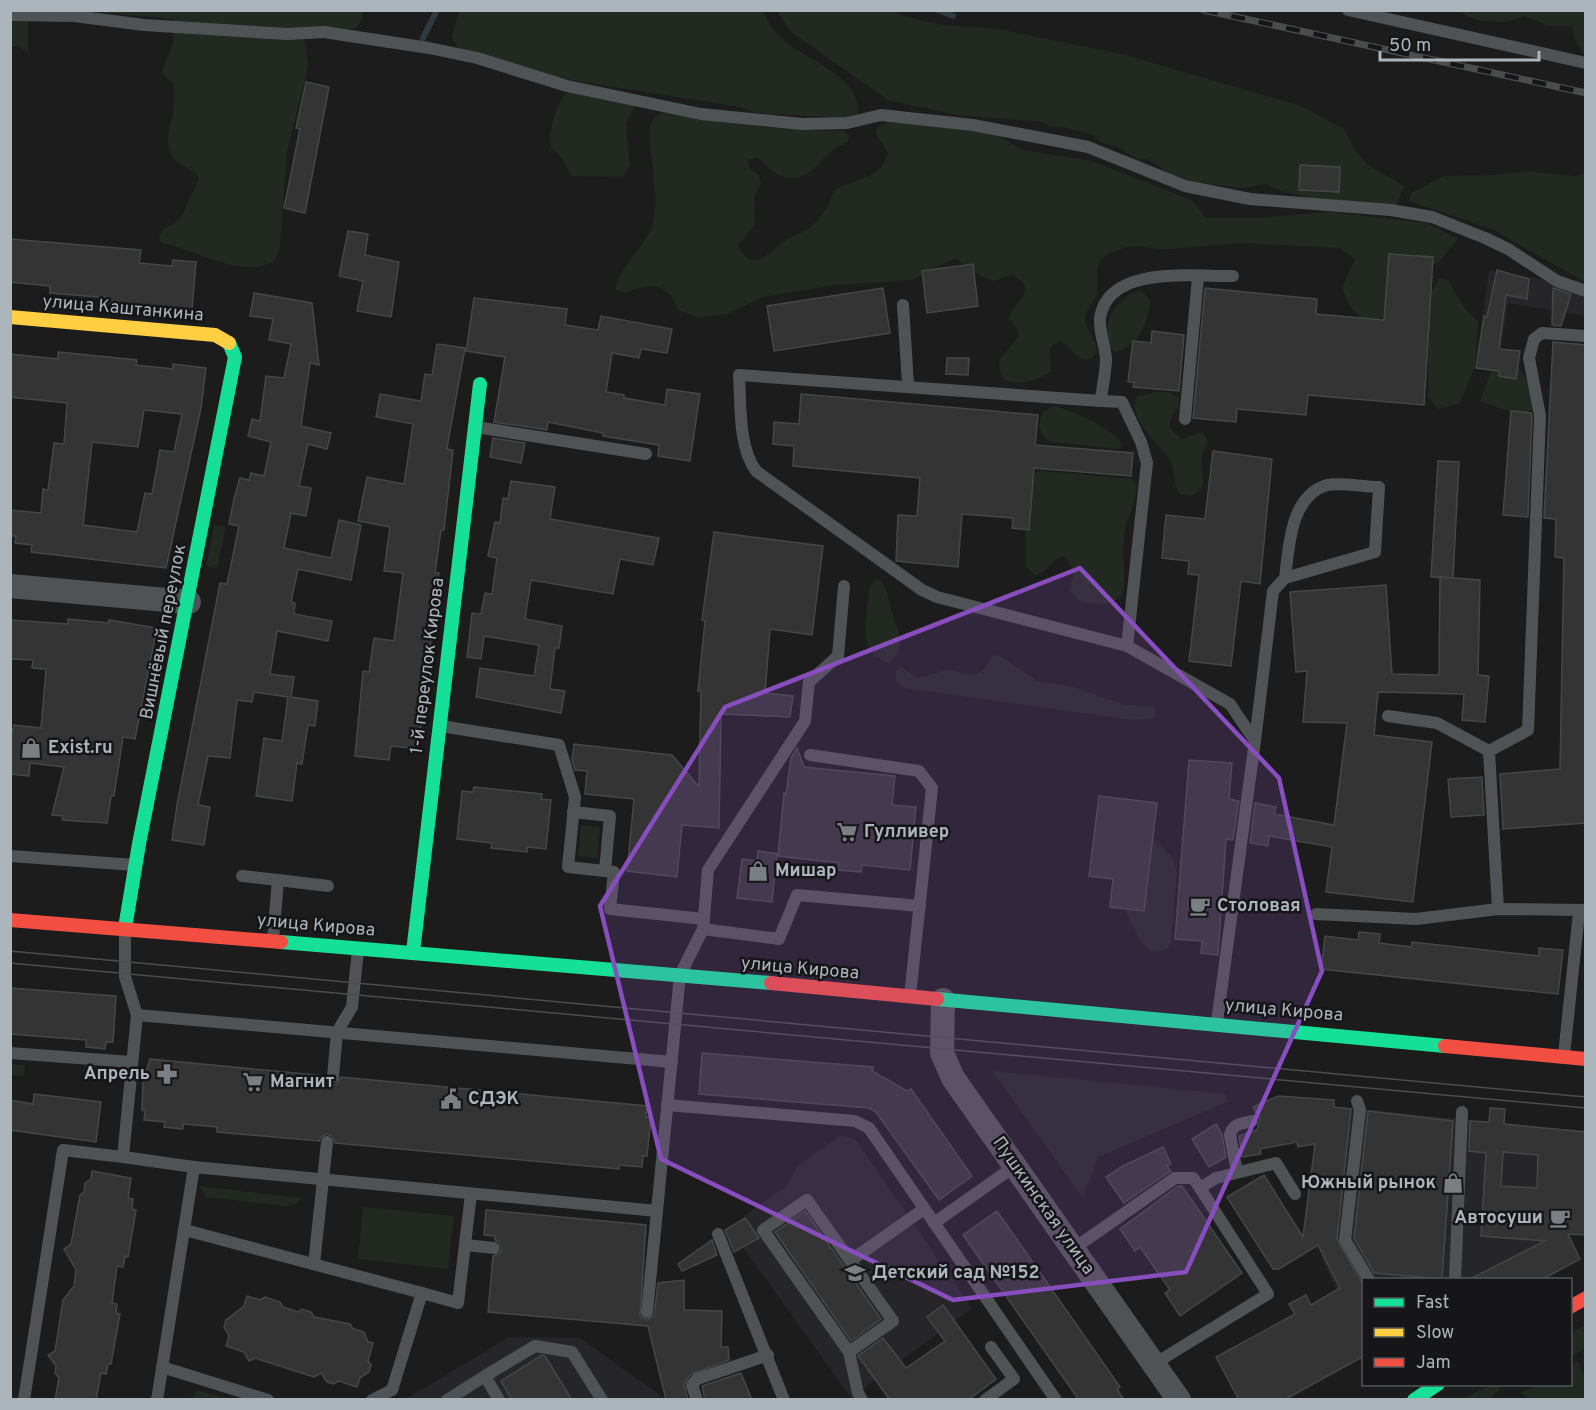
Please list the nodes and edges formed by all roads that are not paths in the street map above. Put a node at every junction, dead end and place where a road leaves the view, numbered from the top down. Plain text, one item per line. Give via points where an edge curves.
1 (1348, 10) edge
2 (10, 15) edge
3 (1586, 63) edge
4 (1233, 276) dead end
5 (1198, 277) junction
6 (1586, 291) edge
7 (903, 305) dead end
8 (10, 317) edge
9 (1586, 336) edge
10 (231, 344) joint
11 (480, 384) dead end
12 (909, 385) junction
13 (1101, 401) junction
14 (1185, 419) dead end
15 (475, 427) junction
16 (645, 454) dead end
17 (1285, 578) junction
18 (10, 586) edge
19 (844, 586) dead end
20 (189, 602) junction
21 (1127, 646) junction
22 (1388, 716) dead end
23 (440, 726) junction
24 (1256, 741) junction
25 (1489, 751) junction
26 (810, 755) dead end
27 (573, 812) junction
28 (10, 856) edge
29 (135, 865) junction
30 (605, 871) junction
31 (242, 876) dead end
32 (278, 880) junction
33 (328, 886) dead end
34 (920, 906) junction
35 (1498, 909) junction
36 (1582, 911) edge
37 (1316, 914) dead end
38 (10, 920) edge
39 (704, 924) junction
40 (125, 928) junction
41 (273, 940) junction
42 (358, 947) junction
43 (413, 952) junction
44 (680, 975) junction
45 (910, 997) junction
46 (943, 1000) junction
47 (137, 1015) junction
48 (1217, 1023) junction
49 (337, 1032) junction
50 (10, 1053) edge
51 (1564, 1056) junction
52 (1586, 1059) edge
53 (132, 1062) junction
54 (672, 1062) junction
55 (333, 1077) dead end
56 (1357, 1101) dead end
57 (667, 1105) junction
58 (1462, 1112) dead end
59 (1252, 1121) dead end
60 (327, 1142) dead end
61 (123, 1157) junction
62 (1015, 1166) junction
63 (194, 1167) junction
64 (1237, 1172) junction
65 (323, 1180) junction
66 (1200, 1188) junction
67 (471, 1194) junction
68 (1295, 1194) dead end
69 (924, 1209) junction
70 (657, 1210) junction
71 (934, 1223) junction
72 (185, 1230) junction
73 (718, 1234) dead end
74 (465, 1245) junction
75 (494, 1248) dead end
76 (1073, 1249) junction
77 (850, 1261) junction
78 (314, 1264) junction
79 (1368, 1278) edge
80 (1455, 1278) edge
81 (422, 1293) junction
82 (1586, 1298) edge
83 (1572, 1306) edge
84 (647, 1312) dead end
85 (991, 1347) dead end
86 (849, 1352) junction
87 (768, 1355) junction
88 (1154, 1364) junction
89 (162, 1367) junction
90 (485, 1376) junction
91 (1435, 1386) edge
92 (1171, 1397) edge
93 (24, 1400) edge
94 (157, 1400) edge
95 (268, 1400) edge
96 (372, 1400) edge
97 (447, 1400) edge
98 (499, 1400) edge
99 (602, 1400) edge
100 (697, 1400) edge
101 (784, 1400) edge
102 (862, 1400) edge
103 (985, 1400) edge
104 (1056, 1400) edge
105 (1414, 1400) edge

1 - 3 lane
2 - 6 lane via 336,34 477,58 567,86 701,114 802,124 847,123 881,115 974,125 1088,147 1185,186 1250,200 1391,210 1432,218 1492,241 1557,281
4 - 5 lane
5 - 13 lane via 1149,277 1128,282 1111,295 1100,316 1106,359
5 - 14 lane
7 - 12 lane
8 - 10 main road, улица Каштанкина via 215,335
9 - 25 lane via 1542,333 1534,339 1529,358 1540,416 1528,730
10 - 20 main road, Вишнёвый переулок via 235,357
11 - 15 main road, 1-й переулок Кирова
12 - 13 lane
12 - 21 lane via 739,375 749,462 756,471 922,590
13 - 21 lane via 1122,402 1141,442 1146,463
15 - 16 lane
15 - 23 main road, 1-й переулок Кирова
17 - 17 lane via 1375,552 1379,487 1328,485 1302,504 1293,524
17 - 24 lane via 1273,591
18 - 20 street
19 - 39 lane via 838,656 809,682 805,721 708,870
20 - 29 main road, Вишнёвый переулок
21 - 24 lane via 1230,704
22 - 25 lane via 1437,723
23 - 27 lane via 559,745 575,797
23 - 43 main road, 1-й переулок Кирова
24 - 48 lane
25 - 35 lane
26 - 34 lane via 920,771 932,788
27 - 30 lane via 568,867
27 - 30 lane via 610,816
28 - 29 lane
29 - 40 main road, Вишнёвый переулок
30 - 39 lane via 614,872 610,909
31 - 32 lane
32 - 33 lane
32 - 41 lane
34 - 39 lane via 797,895 779,939
34 - 45 lane
35 - 36 lane
35 - 37 lane via 1416,919
36 - 51 lane
38 - 40 main road, улица Кирова
39 - 44 lane
40 - 41 main road, улица Кирова
40 - 47 lane via 125,977
41 - 42 main road, улица Кирова
42 - 43 main road, улица Кирова
42 - 49 lane via 352,1007
43 - 44 main road, улица Кирова
44 - 45 main road, улица Кирова
44 - 54 lane
45 - 46 main road, улица Кирова
46 - 48 main road, улица Кирова
46 - 62 street, Пушкинская улица via 942,1053 954,1078
47 - 49 lane
47 - 53 lane
48 - 51 main road, улица Кирова
49 - 54 lane
49 - 55 lane
50 - 53 lane
51 - 52 main road, улица Кирова
53 - 61 lane
54 - 57 lane
56 - 79 lane via 1360,1110 1345,1240
57 - 69 lane via 855,1120 869,1128
57 - 70 lane
58 - 80 lane
59 - 64 lane via 1231,1130
60 - 65 lane
61 - 63 lane
61 - 93 lane via 63,1150
62 - 71 lane
62 - 76 street, Пушкинская улица
63 - 65 lane
63 - 72 lane
64 - 66 lane
64 - 68 lane via 1276,1163
65 - 67 lane
65 - 78 lane
66 - 76 lane via 1193,1178 1175,1178
66 - 88 lane via 1268,1294
67 - 70 lane
67 - 74 lane
69 - 71 lane
69 - 77 lane
70 - 84 lane
71 - 104 lane
72 - 78 lane
72 - 89 lane
73 - 87 lane
74 - 75 lane
74 - 81 lane via 458,1303
76 - 88 street, Пушкинская улица
77 - 86 lane via 893,1321
77 - 86 lane via 807,1200 763,1230
78 - 81 lane
81 - 96 lane via 392,1390
82 - 83 main road
85 - 103 lane via 1014,1379
86 - 102 lane
87 - 100 lane via 697,1379 692,1385
87 - 101 lane
88 - 92 street, Пушкинская улица
89 - 94 lane
89 - 95 lane
90 - 97 lane
90 - 98 lane
90 - 99 lane via 535,1346 572,1352
91 - 105 main road

